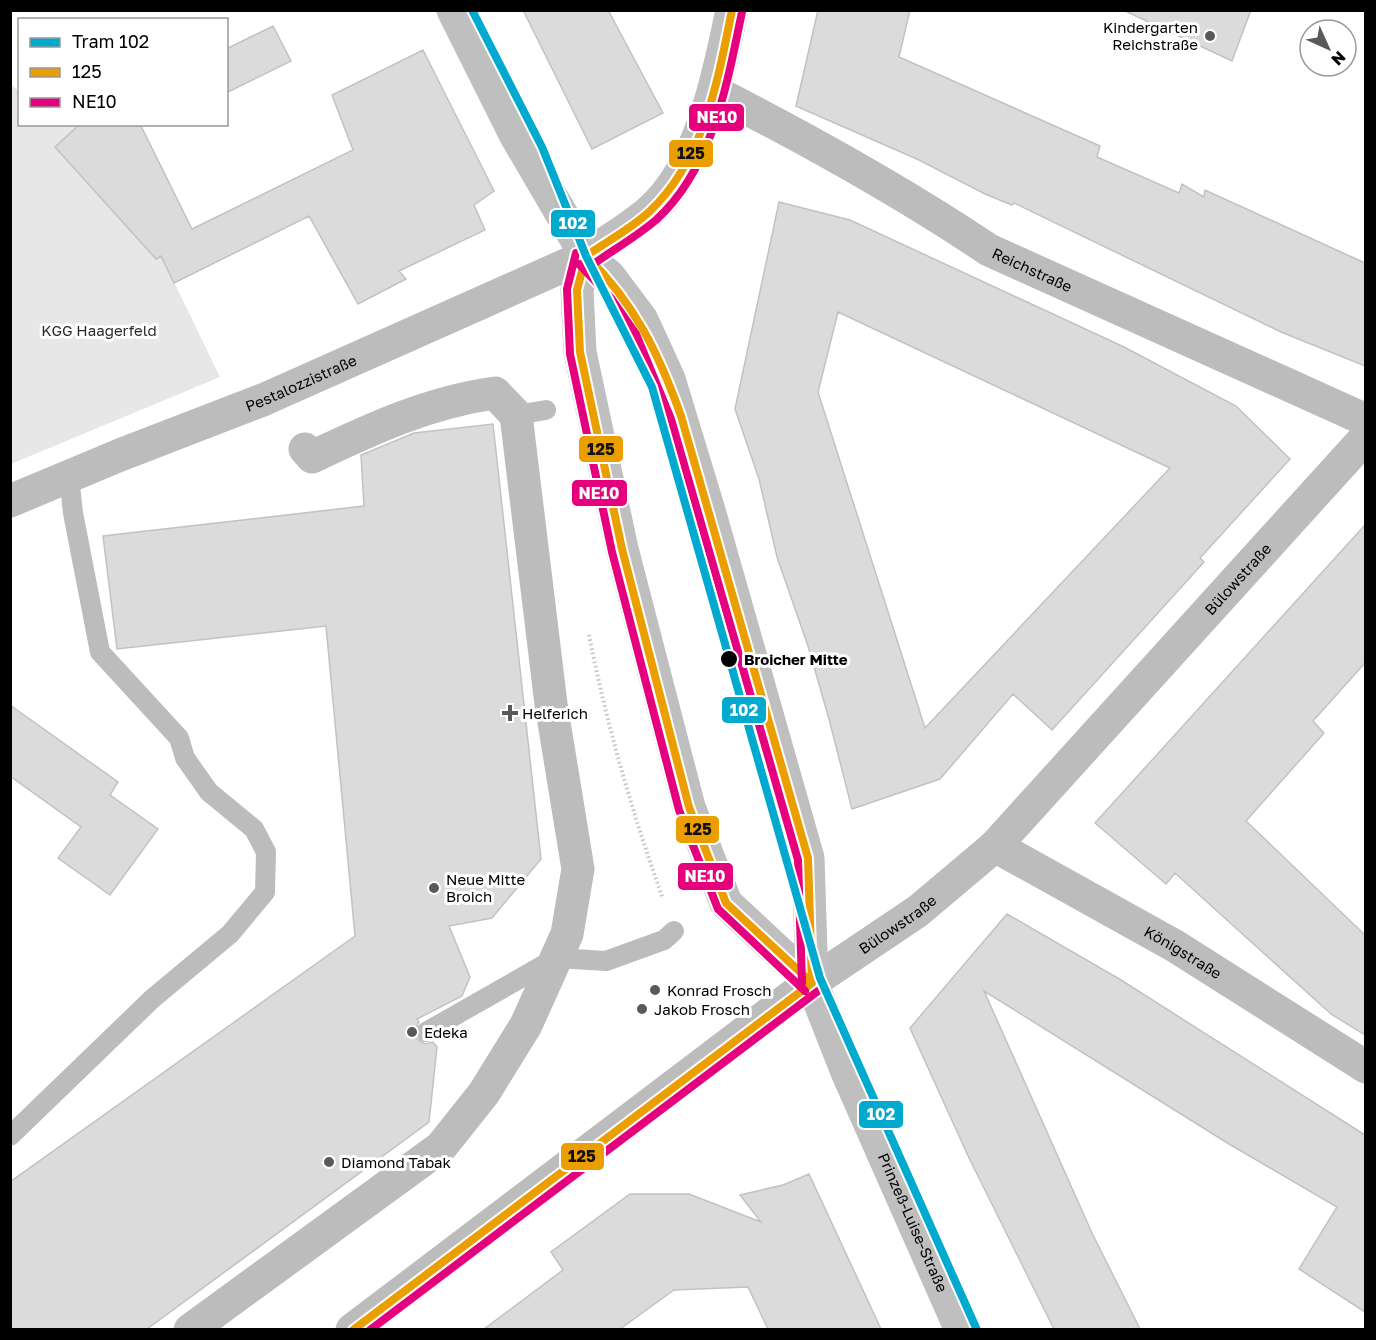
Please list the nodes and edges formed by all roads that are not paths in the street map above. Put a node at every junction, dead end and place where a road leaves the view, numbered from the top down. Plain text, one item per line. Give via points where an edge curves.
1 (453, 10) edge
2 (732, 10) edge
3 (715, 92) junction
4 (586, 256) junction
5 (1365, 420) edge
6 (1365, 436) edge
7 (305, 449) dead end
8 (69, 476) junction
9 (10, 501) edge
10 (996, 846) junction
11 (674, 931) road end
12 (556, 958) junction
13 (812, 983) junction
14 (426, 1032) dead end
15 (1365, 1067) edge
16 (10, 1136) edge
17 (190, 1329) edge
18 (352, 1329) edge
19 (962, 1329) edge

1 - 4 main road, Prinzeß-Luise-Straße via 516,136
2 - 3 main road
3 - 4 main road via 679,178 650,211
3 - 5 street, Reichstraße via 923,207 989,250
4 - 8 street, Pestalozzistraße via 265,399
4 - 13 main road, Prinzeß-Luise-Straße via 609,276 642,320 681,416 808,858
4 - 13 main road, Prinzeß-Luise-Straße via 577,290 580,352 622,549 689,807 726,903
6 - 10 street, Bülowstraße
7 - 12 street via 312,457 388,421 460,398 495,393 531,413 551,704 578,869 567,934
8 - 9 street, Pestalozzistraße
8 - 16 lane via 100,652 179,738 185,759 209,792 254,829 266,852 265,892 230,934 152,999
10 - 13 street, Bülowstraße via 918,911
10 - 15 street, Königstraße via 1175,946
11 - 12 lane via 664,940 606,961
12 - 14 lane
12 - 17 street via 520,1035 484,1093 441,1147
13 - 18 street, Bülowstraße
13 - 19 main road, Prinzeß-Luise-Straße via 847,1072

